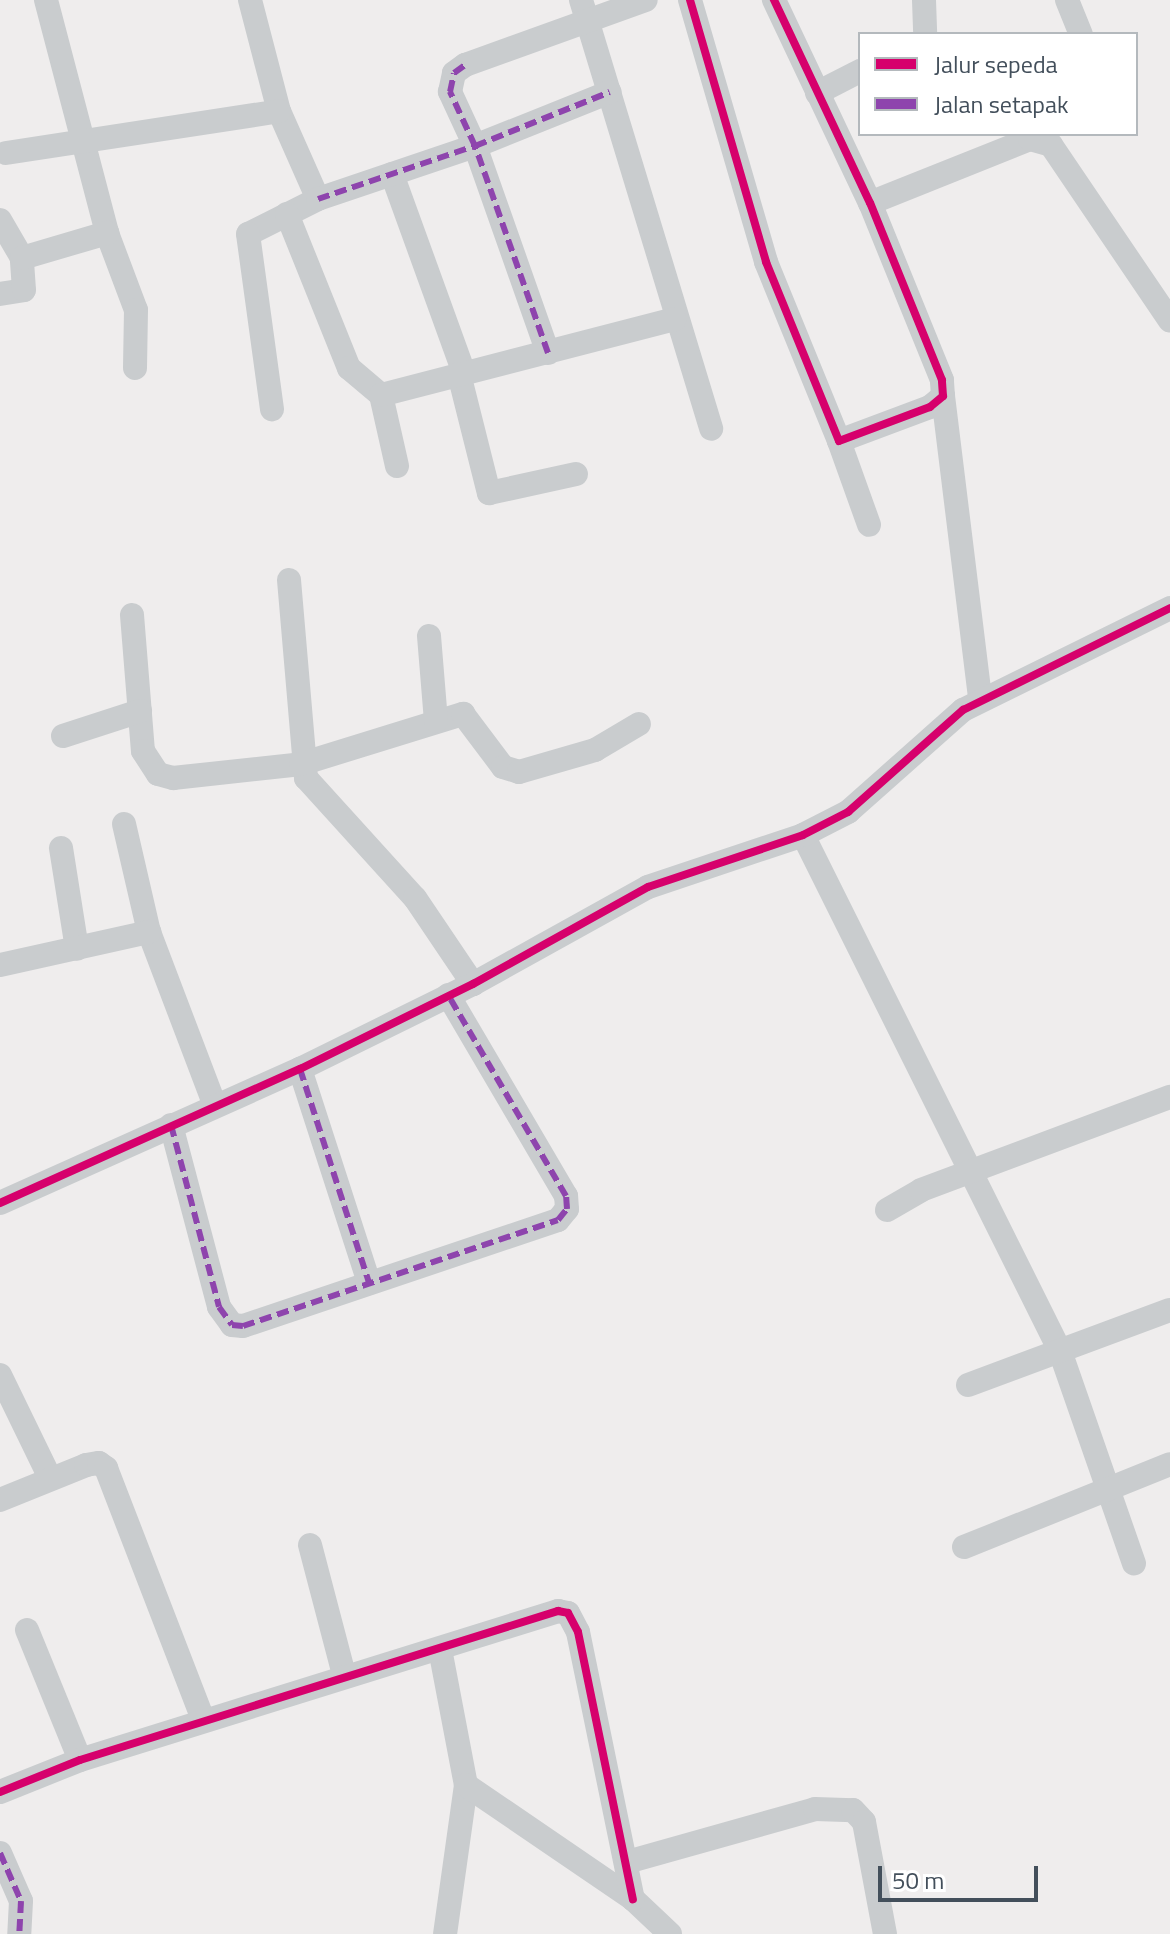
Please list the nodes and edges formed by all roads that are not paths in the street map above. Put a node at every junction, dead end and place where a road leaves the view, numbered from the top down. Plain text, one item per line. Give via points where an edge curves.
1 (46, 0) edge
2 (250, 0) edge
3 (646, 0) edge
4 (690, 0) edge
5 (774, 0) edge
6 (924, 0) edge
7 (1067, 0) edge
8 (586, 11) edge
9 (925, 32) edge
10 (1080, 32) edge
11 (858, 72) edge
12 (610, 92) junction
13 (817, 93) junction
14 (279, 111) junction
15 (1059, 140) edge
16 (85, 141) junction
17 (475, 146) junction
18 (6, 153) dead end
19 (392, 174) junction
20 (318, 199) junction
21 (870, 203) junction
22 (287, 214) junction
23 (0, 220) edge
24 (107, 233) junction
25 (22, 258) junction
26 (0, 294) edge
27 (674, 319) junction
28 (1170, 321) edge
29 (548, 353) junction
30 (135, 368) dead end
31 (462, 374) junction
32 (381, 395) junction
33 (943, 396) junction
34 (272, 409) dead end
35 (711, 429) dead end
36 (839, 441) junction
37 (397, 466) dead end
38 (576, 474) dead end
39 (869, 525) dead end
40 (289, 580) dead end
41 (1170, 608) edge
42 (132, 615) dead end
43 (429, 636) dead end
44 (980, 699) junction
45 (140, 711) junction
46 (436, 721) junction
47 (639, 724) dead end
48 (63, 736) dead end
49 (301, 764) junction
50 (124, 824) dead end
51 (803, 835) junction
52 (61, 848) dead end
53 (149, 932) junction
54 (77, 949) junction
55 (0, 965) edge
56 (473, 984) junction
57 (448, 995) junction
58 (300, 1069) junction
59 (1170, 1097) edge
60 (215, 1106) junction
61 (171, 1125) junction
62 (975, 1174) junction
63 (0, 1203) edge
64 (887, 1210) dead end
65 (369, 1283) junction
66 (1170, 1310) edge
67 (1060, 1351) junction
68 (0, 1375) edge
69 (968, 1385) dead end
70 (1170, 1464) edge
71 (50, 1478) junction
72 (1105, 1488) junction
73 (0, 1500) edge
74 (310, 1545) dead end
75 (964, 1547) dead end
76 (1134, 1564) dead end
77 (27, 1630) dead end
78 (440, 1649) junction
79 (344, 1675) junction
80 (203, 1720) junction
81 (80, 1760) junction
82 (466, 1785) junction
83 (0, 1792) edge
84 (0, 1853) edge
85 (627, 1862) junction
86 (633, 1899) junction
87 (19, 1934) edge
88 (445, 1934) edge
89 (670, 1934) edge
90 (885, 1934) edge

1 - 16 street
2 - 14 street
3 - 8 street
4 - 36 street via 766,262
5 - 13 street
6 - 9 street
7 - 10 street
8 - 12 street
8 - 17 street via 454,73 450,92
11 - 13 street
12 - 17 street
12 - 27 street
13 - 21 street
14 - 16 street
14 - 20 street
15 - 21 street via 1030,139
15 - 28 street
16 - 18 street
16 - 24 street
17 - 19 street
17 - 29 street
19 - 20 street
19 - 31 street
20 - 22 street
21 - 33 street via 942,380
22 - 32 street via 349,368
22 - 34 street via 248,234
23 - 25 street
24 - 25 street
24 - 30 street via 136,310
25 - 26 street via 24,290
27 - 29 street
27 - 35 street
29 - 31 street
31 - 32 street
31 - 38 street via 489,493
32 - 37 street
33 - 36 street via 906,419
33 - 44 street
36 - 39 street
40 - 49 street
41 - 44 street
42 - 45 street
43 - 46 street
44 - 51 street via 848,812
45 - 48 street
45 - 49 street via 143,751 158,774 203,778
46 - 47 street via 463,714 503,767 519,772 595,750
46 - 49 street
49 - 56 street via 316,793 415,898
50 - 53 street
51 - 56 street via 648,887
51 - 62 street
52 - 54 street
53 - 54 street
53 - 60 street
54 - 55 street
56 - 57 street
57 - 58 street
57 - 65 street via 566,1196 567,1209 558,1220
58 - 60 street
58 - 65 street
59 - 62 street
60 - 61 street
61 - 63 street
61 - 65 street via 219,1307 232,1325 243,1326
62 - 64 street via 921,1190
62 - 67 street
66 - 67 street
67 - 69 street
67 - 72 street
68 - 71 street
70 - 72 street
71 - 73 street
71 - 80 street via 93,1463 106,1468
72 - 75 street
72 - 76 street
74 - 79 street
77 - 81 street
78 - 79 street
78 - 82 street
78 - 85 street via 558,1611 568,1613 578,1632
79 - 80 street
80 - 81 street
81 - 83 street
82 - 86 street
82 - 88 street
84 - 87 street via 21,1901
85 - 86 street
85 - 90 street via 815,1809 853,1810 864,1822
86 - 89 street

